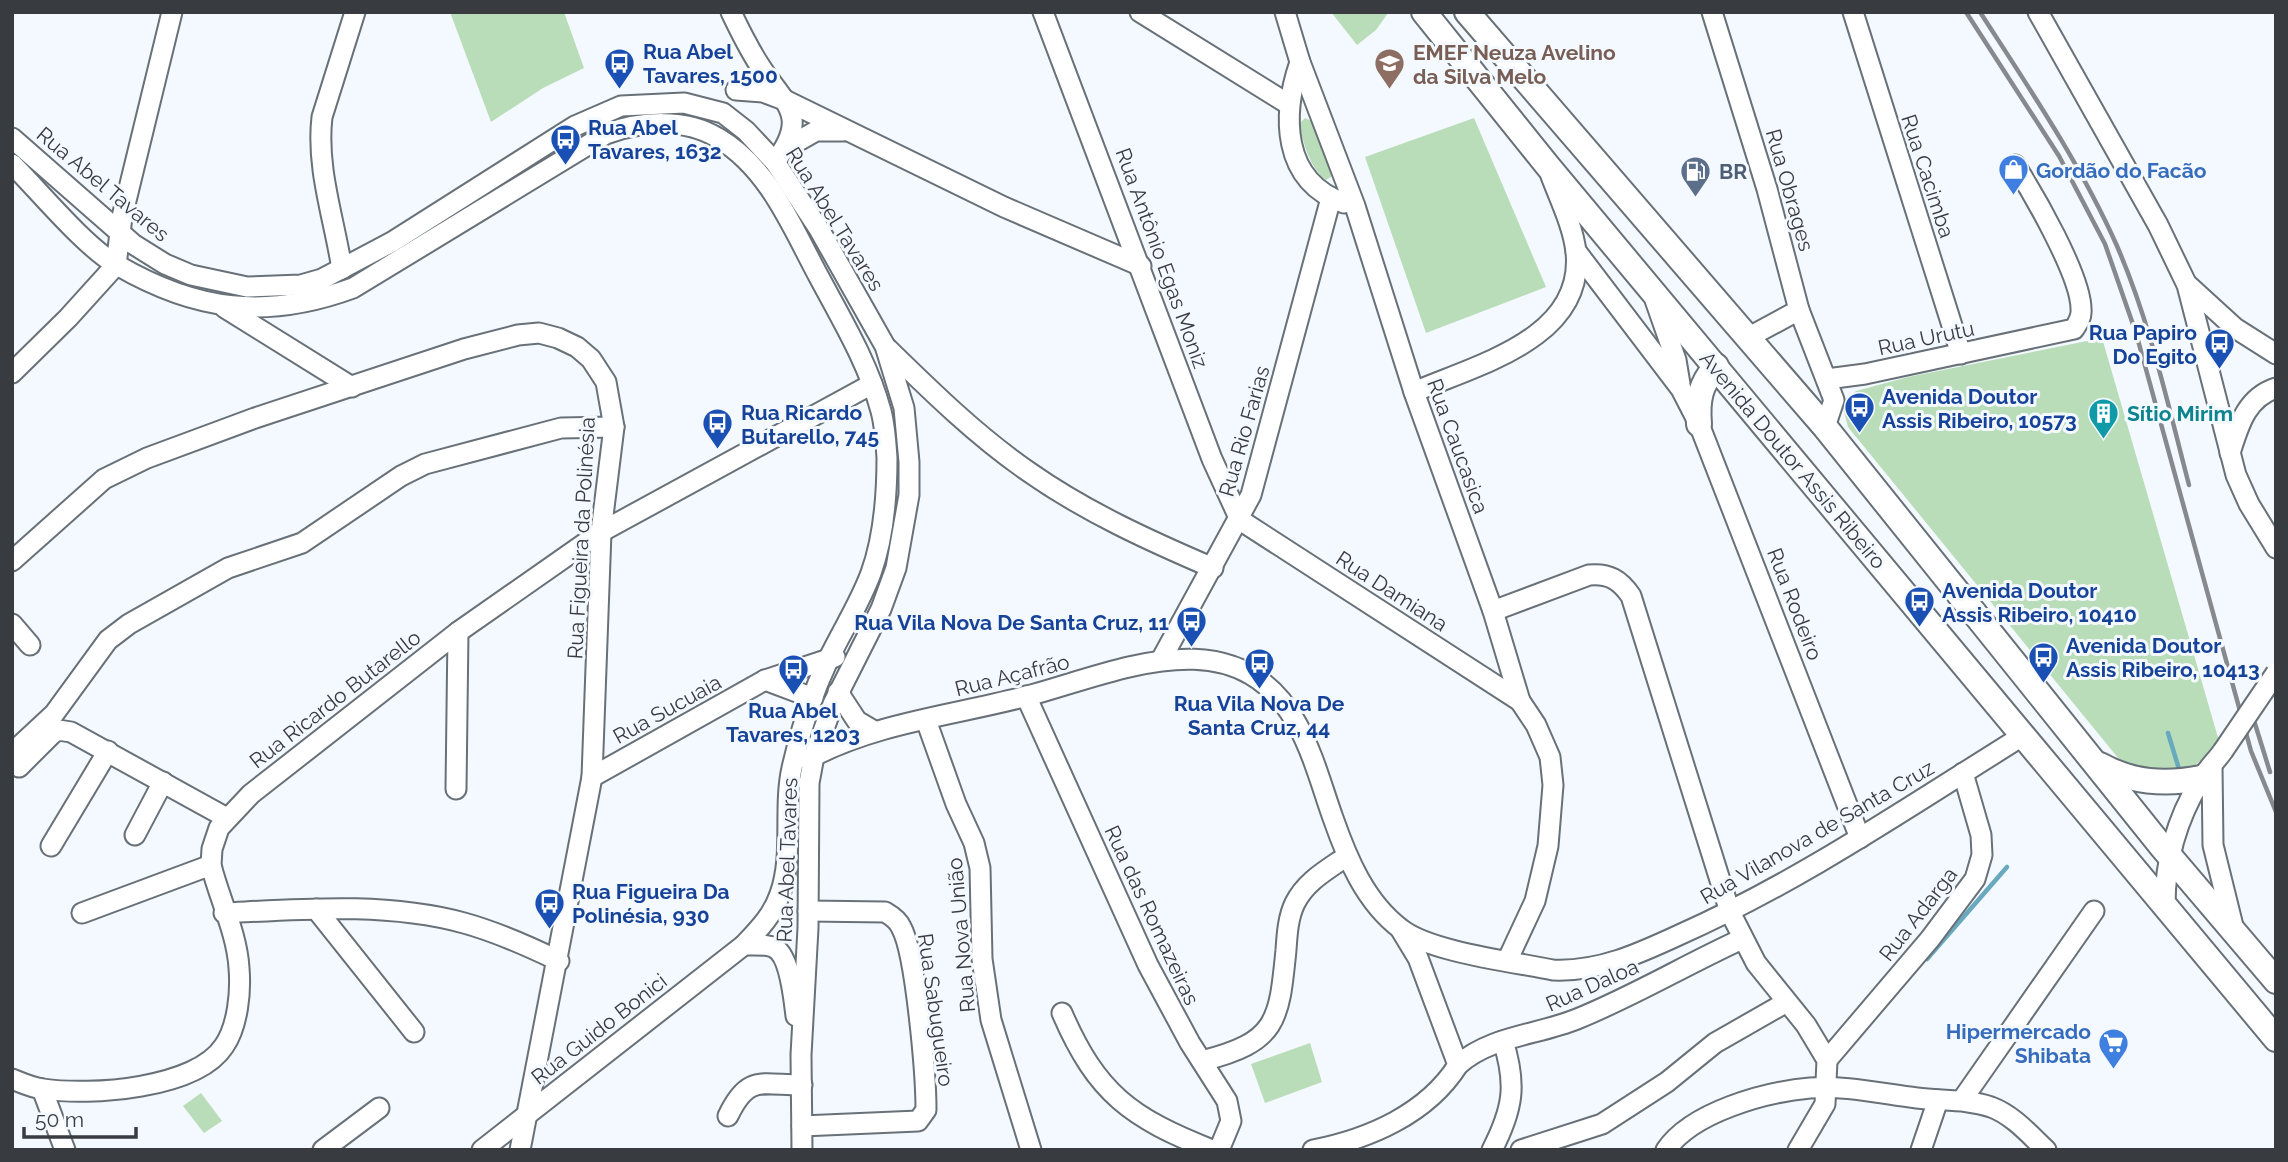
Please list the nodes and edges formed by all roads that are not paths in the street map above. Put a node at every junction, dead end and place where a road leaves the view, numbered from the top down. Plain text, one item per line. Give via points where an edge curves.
1 (172, 12) edge
2 (355, 12) edge
3 (731, 12) edge
4 (1043, 12) edge
5 (1140, 12) edge
6 (1286, 12) edge
7 (1424, 12) edge
8 (1468, 12) edge
9 (1712, 12) edge
10 (1853, 12) edge
11 (2038, 12) edge
12 (747, 46) junction
13 (1300, 62) junction
14 (736, 90) junction
15 (787, 101) junction
16 (1288, 104) junction
17 (723, 113) junction
18 (851, 131) junction
19 (716, 136) junction
20 (12, 138) edge
21 (780, 155) junction
22 (12, 164) edge
23 (2015, 164) dead end
24 (1546, 165) junction
25 (1331, 198) junction
26 (1356, 206) junction
27 (120, 233) junction
28 (1576, 251) junction
29 (116, 265) junction
30 (1141, 266) junction
31 (342, 269) junction
32 (2187, 285) junction
33 (1651, 288) junction
34 (225, 307) junction
35 (1799, 310) junction
36 (1749, 337) junction
37 (885, 346) junction
38 (1961, 354) junction
39 (2276, 354) edge
40 (1716, 366) junction
41 (12, 373) edge
42 (1827, 379) junction
43 (872, 384) junction
44 (352, 387) junction
45 (2276, 388) edge
46 (1681, 389) junction
47 (1414, 392) junction
48 (1699, 425) junction
49 (614, 427) junction
50 (1825, 427) junction
51 (2230, 454) junction
52 (1240, 520) junction
53 (601, 532) junction
54 (2276, 548) edge
55 (12, 561) edge
56 (1213, 568) junction
57 (1493, 611) junction
58 (12, 624) edge
59 (458, 632) junction
60 (30, 645) dead end
61 (860, 652) junction
62 (829, 659) junction
63 (1161, 660) junction
64 (2276, 673) edge
65 (765, 680) junction
66 (2028, 681) junction
67 (838, 692) junction
68 (1026, 696) junction
69 (813, 698) junction
70 (1520, 701) junction
71 (926, 720) junction
72 (874, 731) junction
73 (2024, 735) junction
74 (108, 751) junction
75 (814, 756) junction
76 (16, 760) edge
77 (2093, 761) junction
78 (2212, 765) junction
79 (792, 766) junction
80 (1963, 773) junction
81 (593, 777) junction
82 (163, 782) junction
83 (456, 789) dead end
84 (227, 818) junction
85 (135, 835) dead end
86 (1860, 838) junction
87 (51, 846) dead end
88 (2169, 855) junction
89 (1346, 856) junction
90 (211, 865) junction
91 (2165, 905) junction
92 (316, 909) junction
93 (808, 911) junction
94 (2094, 911) dead end
95 (1730, 912) junction
96 (82, 913) dead end
97 (224, 913) junction
98 (1401, 929) junction
99 (2234, 931) junction
100 (1742, 939) junction
101 (744, 945) junction
102 (559, 961) junction
103 (1507, 961) junction
104 (2276, 981) edge
105 (1785, 1003) junction
106 (1062, 1013) dead end
107 (414, 1032) dead end
108 (2276, 1039) edge
109 (1503, 1041) junction
110 (801, 1055) junction
111 (1827, 1060) junction
112 (1202, 1061) junction
113 (1458, 1065) junction
114 (12, 1079) edge
115 (802, 1085) junction
116 (42, 1089) junction
117 (1827, 1089) junction
118 (1938, 1100) junction
119 (1962, 1100) junction
120 (379, 1108) dead end
121 (525, 1114) junction
122 (728, 1116) dead end
123 (802, 1126) junction
124 (65, 1150) edge
125 (323, 1150) edge
126 (482, 1150) edge
127 (520, 1150) edge
128 (802, 1150) edge
129 (1031, 1150) edge
130 (1212, 1150) edge
131 (1219, 1150) edge
132 (1313, 1150) edge
133 (1492, 1150) edge
134 (1521, 1150) edge
135 (1666, 1150) edge
136 (1798, 1150) edge
137 (1921, 1150) edge
138 (2046, 1150) edge

1 - 27 street
2 - 31 street via 320,132 323,176
3 - 12 street
4 - 30 street, Rua Antônio Egas Moniz
5 - 16 street
6 - 13 street, Rua Caucasica
7 - 24 main road, Avenida Doutor Assis Ribeiro
8 - 36 main road, Avenida Doutor Assis Ribeiro
9 - 35 street, Rua Obrages
10 - 38 street, Rua Cacimba
11 - 32 street
12 - 14 street
12 - 15 street
13 - 16 street
13 - 26 street, Rua Caucasica
14 - 15 street via 763,92
14 - 17 street
15 - 18 street
15 - 21 street via 792,130
16 - 25 street via 1294,151 1304,176 1315,190
17 - 19 street
17 - 21 street, Rua Abel Tavares
17 - 31 street, Rua Abel Tavares via 684,103 621,106 603,113
18 - 21 street via 816,131
18 - 30 street via 1004,207
19 - 34 street, Rua Abel Tavares via 677,125 624,127 353,288 287,306
19 - 43 street, Rua Abel Tavares via 747,160 779,202
20 - 27 street, Rua Abel Tavares
21 - 37 street, Rua Abel Tavares
22 - 29 street, Rua Abel Tavares
23 - 38 street, Rua Urutu via 2051,229 2080,298 2079,322 2065,332
24 - 28 street
24 - 33 main road, Avenida Doutor Assis Ribeiro
25 - 26 street
25 - 52 street, Rua Rio Farias via 1262,464
26 - 47 street, Rua Caucasica
27 - 29 street
27 - 31 street, Rua Abel Tavares via 165,264 221,283 301,285
28 - 46 street, Rua Rodeiro
28 - 47 street via 1576,267 1564,304 1546,329 1520,346
29 - 34 street, Rua Abel Tavares via 165,289
29 - 41 street
30 - 52 street, Rua Antônio Egas Moniz via 1212,458
32 - 39 street via 2235,328
32 - 51 street
33 - 40 main road, Avenida Doutor Assis Ribeiro
33 - 46 street, Rua Rodeiro
34 - 44 street
35 - 36 street
35 - 42 street, Rua Obrages
36 - 50 main road, Avenida Doutor Assis Ribeiro
37 - 56 street via 1028,471 1087,508
37 - 61 street, Rua Abel Tavares via 904,408 909,495 897,568
38 - 42 street, Rua Urutu
40 - 48 main road via 1700,390
40 - 73 main road, Avenida Doutor Assis Ribeiro
42 - 50 street via 1833,400
43 - 53 street, Rua Ricardo Butarello
43 - 62 street, Rua Abel Tavares via 886,436 883,525 864,589
44 - 49 street, Rua Figueira da Polinésia via 464,349 538,333 577,347 591,359 606,382
44 - 55 street, Rua Figueira da Polinésia via 159,454 104,479
45 - 51 street via 2251,403
46 - 48 street, Rua Rodeiro
47 - 57 street, Rua Caucasica
48 - 86 street, Rua Rodeiro
49 - 53 street, Rua Figueira da Polinésia
49 - 76 street via 561,428 425,464 302,543 228,568 108,640
50 - 66 main road, Avenida Doutor Assis Ribeiro
51 - 54 street via 2249,504
52 - 56 street, Rua Rio Farias
52 - 70 street, Rua Damiana
53 - 59 street, Rua Ricardo Butarello
53 - 81 street, Rua Figueira da Polinésia
56 - 63 street, Rua Rio Farias
57 - 70 street, Rua Caucasica
57 - 95 street via 1590,575 1602,574 1624,585 1649,647
58 - 60 street
59 - 83 street
59 - 84 street, Rua Ricardo Butarello via 251,794
61 - 62 street, Rua Sucuaia
61 - 67 street, Rua Abel Tavares
62 - 65 street, Rua Sucuaia
62 - 69 street, Rua Abel Tavares
63 - 68 street, Rua Açafrão
63 - 89 street, Rua Vilanova de Santa Cruz via 1211,659 1232,665 1284,704 1318,775
64 - 78 street, bridge
65 - 69 street
65 - 81 street, Rua Sucuaia
66 - 73 main road via 2034,713
66 - 77 main road, Avenida Doutor Assis Ribeiro
67 - 72 street via 856,722
67 - 75 street, Rua Abel Tavares
68 - 71 street, Rua Açafrão
68 - 112 street, Rua das Romazeiras via 1142,954
69 - 79 street, Rua Abel Tavares
70 - 103 street via 1549,757 1552,809 1535,901
71 - 72 street, Rua Açafrão
71 - 129 street, Rua Nova União via 974,843 980,868 982,959 991,1020
72 - 75 street, Rua Açafrão
73 - 80 street, Rua Vilanova de Santa Cruz
73 - 91 main road, Avenida Doutor Assis Ribeiro
74 - 76 street via 58,730
74 - 82 street
74 - 87 street
75 - 79 street, Rua Açafrão
75 - 93 street, Rua Abel Tavares via 807,811
77 - 78 main road via 2148,782
77 - 88 main road, Avenida Doutor Assis Ribeiro
78 - 88 street via 2177,828
78 - 99 street, Avenida Doutor Assis Ribeiro via 2213,845
79 - 101 street, Rua Abel Tavares via 781,892 764,924
80 - 86 street, Rua Vilanova de Santa Cruz
80 - 111 street, Rua Adarga via 1981,835 1982,855 1975,878 1930,939
81 - 102 street, Rua Figueira da Polinésia
82 - 84 street
82 - 85 street
84 - 90 street, Rua Ricardo Butarello via 215,838
86 - 95 street, Rua Vilanova de Santa Cruz
88 - 91 street
88 - 99 main road, Avenida Doutor Assis Ribeiro
89 - 98 street, Rua Vilanova de Santa Cruz via 1373,901
89 - 112 street via 1307,884 1295,902 1287,933 1281,1000 1268,1029 1233,1053
90 - 96 street
90 - 97 street, Rua Ricardo Butarello
91 - 108 main road, Avenida Doutor Assis Ribeiro
92 - 97 street
92 - 102 street via 395,912 462,923
92 - 107 street
93 - 110 street, Rua Abel Tavares
93 - 123 street, Rua Sabugueiro via 886,912 901,926 919,1024 926,1110 918,1121
94 - 119 street
95 - 100 street
95 - 103 street, Rua Vilanova de Santa Cruz via 1597,968 1553,970
97 - 116 street, Rua Ricardo Butarello via 240,968 238,1000 225,1046 211,1060 180,1078 147,1086
98 - 103 street, Rua Vilanova de Santa Cruz via 1424,941
98 - 113 street via 1418,958
99 - 104 main road, Avenida Doutor Assis Ribeiro
100 - 105 street
100 - 109 street, Rua Daloa via 1578,1019
101 - 110 street via 781,952 794,1000
101 - 121 street, Rua Guido Bonici
102 - 121 street, Rua Figueira da Polinésia
105 - 111 street via 1806,1025
105 - 134 street via 1715,1043 1667,1082 1602,1124
106 - 130 street via 1084,1059 1112,1096 1155,1125
109 - 113 street, Rua Daloa via 1473,1052
109 - 133 street via 1512,1076 1511,1104
110 - 115 street, Rua Abel Tavares
111 - 117 street
112 - 131 street, Rua das Romazeiras via 1230,1110 1228,1131
113 - 132 street, Rua Daloa via 1418,1109 1376,1130
114 - 116 street, Rua Ricardo Butarello
115 - 122 street via 744,1088
115 - 123 street, Rua Abel Tavares
116 - 124 street
117 - 118 street
117 - 135 street via 1774,1095 1712,1114 1681,1130
117 - 136 street via 1819,1116
118 - 119 street
118 - 137 street
119 - 138 street via 2008,1116
120 - 125 street
121 - 126 street, Rua Guido Bonici
121 - 127 street, Rua Figueira da Polinésia
123 - 128 street, Rua Abel Tavares

